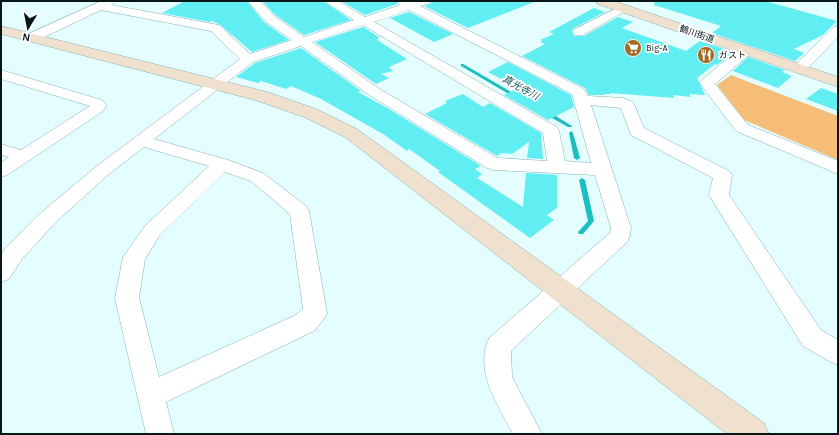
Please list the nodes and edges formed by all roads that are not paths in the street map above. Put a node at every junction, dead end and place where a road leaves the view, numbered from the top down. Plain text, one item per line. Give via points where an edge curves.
1 (254, 1) edge
2 (330, 1) edge
3 (425, 1) edge
4 (602, 1) edge
5 (105, 3) edge
6 (405, 3) edge
7 (623, 8) junction
8 (364, 21) junction
9 (1, 30) edge
10 (838, 30) edge
11 (579, 32) dead end
12 (31, 38) junction
13 (301, 42) junction
14 (746, 50) junction
15 (248, 59) junction
16 (799, 69) junction
17 (1, 74) edge
18 (838, 82) edge
19 (214, 84) junction
20 (581, 100) junction
21 (141, 141) junction
22 (1, 148) edge
23 (23, 156) junction
24 (222, 164) junction
25 (557, 167) junction
26 (838, 168) edge
27 (602, 169) junction
28 (1, 171) edge
29 (7, 252) edge
30 (1, 273) edge
31 (560, 289) junction
32 (838, 353) edge
33 (151, 395) junction
34 (160, 434) edge
35 (528, 434) edge
36 (753, 434) edge

1 - 13 street via 269,18
2 - 8 street
3 - 6 street
4 - 7 street, 鶴川街道
5 - 12 street
5 - 15 street via 215,28
6 - 8 street
6 - 20 street via 579,92
7 - 11 street
7 - 14 street, 鶴川街道
8 - 13 street
8 - 25 street via 551,131
9 - 12 street
10 - 16 street
12 - 19 street
13 - 15 street
13 - 25 street via 376,93 492,164
14 - 16 street, 鶴川街道
14 - 26 street via 707,83 742,128
15 - 19 street
16 - 18 street, 鶴川街道
17 - 23 street via 99,105
19 - 21 street
19 - 31 street via 261,96 310,113 351,133
20 - 27 street
20 - 32 street via 623,102 628,105 637,131 723,175 719,195 812,338
21 - 24 street
21 - 29 street
22 - 23 street
23 - 28 street
24 - 33 street via 153,230 134,257 127,298
24 - 33 street via 257,177 298,211 315,313 305,323
25 - 27 street
27 - 31 street via 621,228 620,236
29 - 30 street
31 - 35 street via 498,346 499,379
31 - 36 street
33 - 34 street

